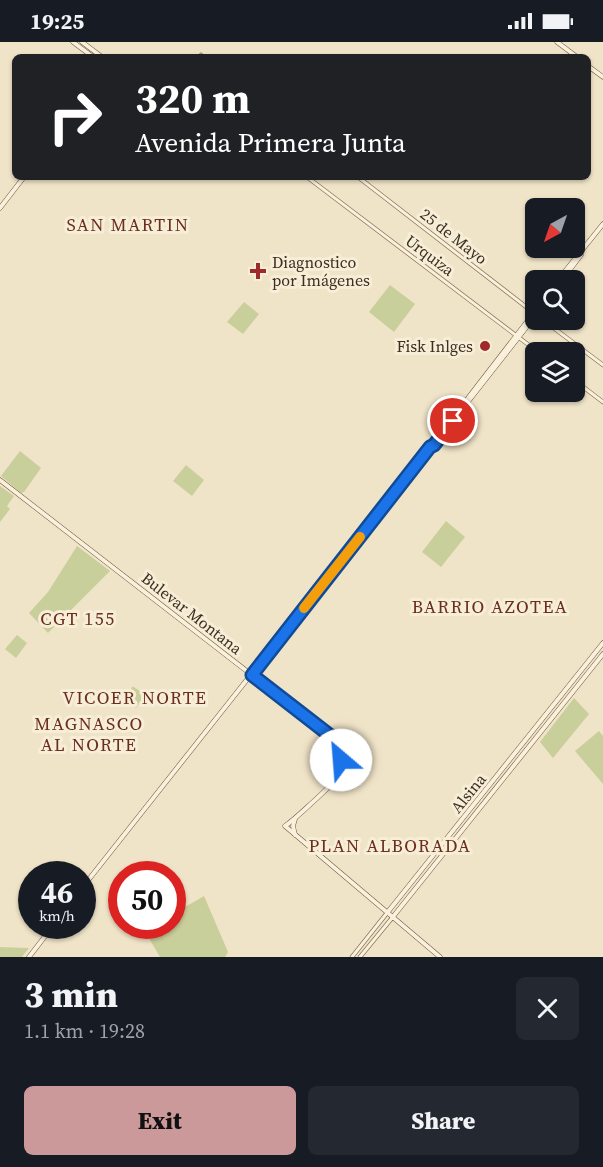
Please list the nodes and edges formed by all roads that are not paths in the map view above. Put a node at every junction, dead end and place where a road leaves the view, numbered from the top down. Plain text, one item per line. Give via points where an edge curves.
1 (74, 42) edge
2 (82, 42) edge
3 (557, 42) edge
4 (89, 54) edge
5 (98, 54) edge
6 (573, 54) edge
7 (22, 180) edge
8 (311, 180) edge
9 (362, 180) edge
10 (0, 208) edge
11 (603, 226) edge
12 (568, 270) edge
13 (525, 305) edge
14 (525, 326) edge
15 (556, 330) edge
16 (517, 337) junction
17 (525, 343) edge
18 (603, 365) edge
19 (585, 388) edge
20 (603, 402) edge
21 (0, 480) edge
22 (603, 643) edge
23 (603, 654) edge
24 (252, 675) junction
25 (96, 870) edge
26 (387, 913) junction
27 (392, 918) junction
28 (42, 939) edge
29 (27, 957) edge
30 (352, 957) edge
31 (360, 957) edge
32 (440, 957) edge

1 - 4 main road
2 - 5 main road
3 - 6 main road
7 - 10 main road
8 - 16 street, Urquiza
9 - 13 street, 25 de Mayo
11 - 12 main road
14 - 16 main road
15 - 18 street
16 - 17 street, Urquiza
16 - 24 main road
19 - 20 street
21 - 24 main road, Bulevar Montana
22 - 26 main road, Alsina
23 - 27 main road, Alsina
24 - 25 main road
24 - 26 main road, Bulevar Montana via 332,737 339,748 341,768 336,780 295,818 291,827 295,835
26 - 27 main road
26 - 30 street, Alsina
27 - 31 street, Alsina
27 - 32 main road
28 - 29 main road

